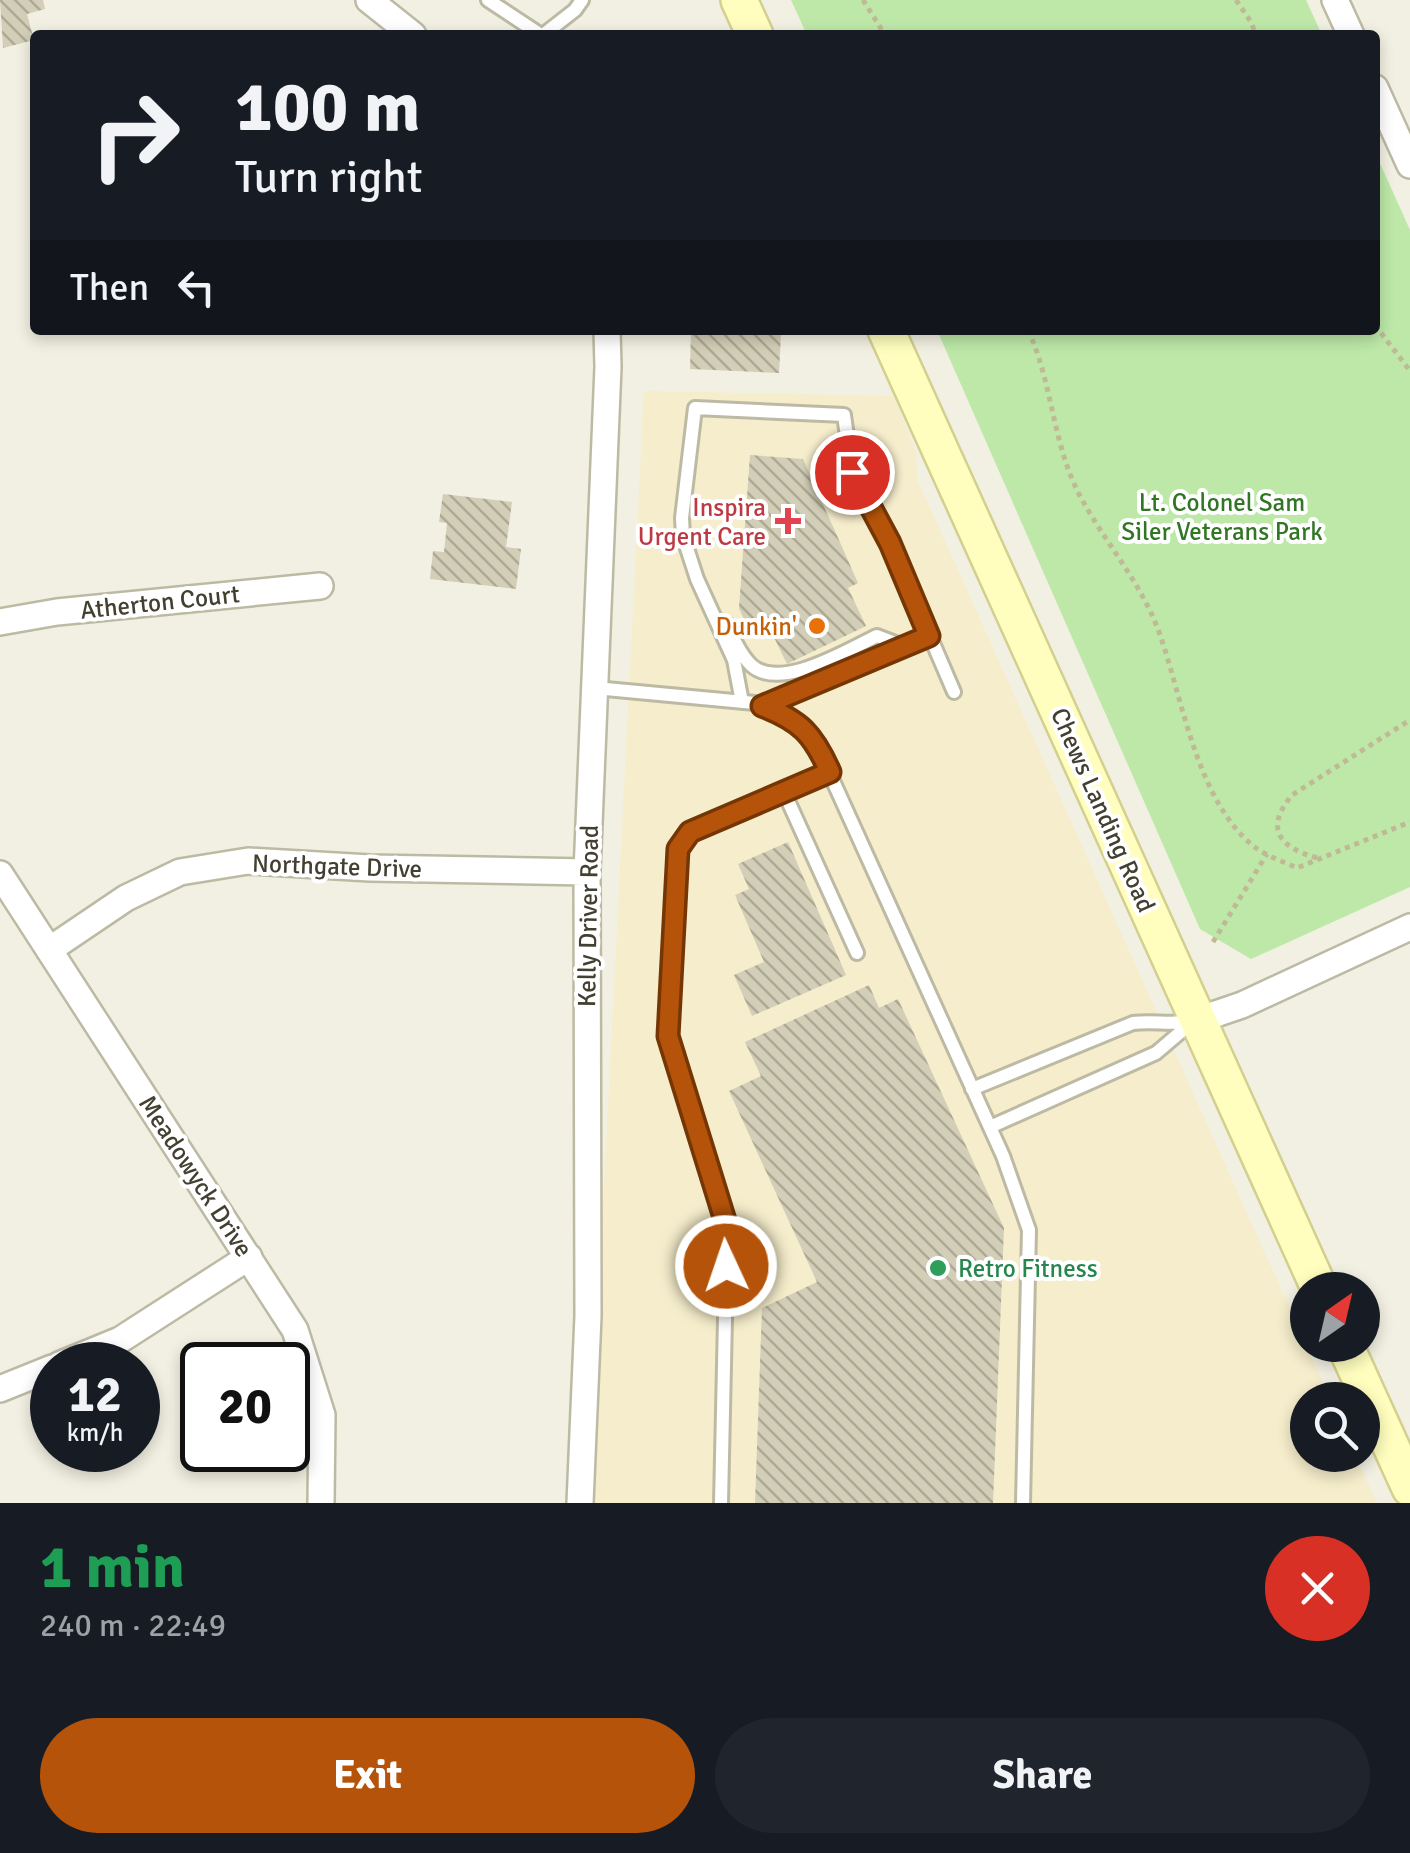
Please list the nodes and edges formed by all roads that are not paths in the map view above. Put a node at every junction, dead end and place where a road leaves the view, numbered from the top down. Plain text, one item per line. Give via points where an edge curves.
1 (370, 0) edge
2 (488, 0) edge
3 (582, 0) edge
4 (739, 0) edge
5 (1335, 0) edge
6 (407, 30) edge
7 (534, 30) edge
8 (549, 30) edge
9 (752, 30) edge
10 (1349, 30) edge
11 (1380, 99) edge
12 (1410, 165) edge
13 (607, 335) edge
14 (888, 335) edge
15 (683, 536) junction
16 (320, 586) dead end
17 (0, 622) edge
18 (929, 636) junction
19 (903, 646) junction
20 (595, 688) junction
21 (954, 692) dead end
22 (742, 702) junction
23 (762, 706) junction
24 (830, 772) junction
25 (784, 792) junction
26 (587, 872) junction
27 (0, 874) edge
28 (1410, 927) edge
29 (50, 950) junction
30 (857, 953) dead end
31 (1198, 1020) junction
32 (972, 1088) junction
33 (990, 1128) junction
34 (249, 1257) junction
35 (1312, 1272) edge
36 (115, 1342) edge
37 (1353, 1362) edge
38 (30, 1377) edge
39 (0, 1389) edge
40 (1410, 1488) edge
41 (321, 1503) edge
42 (580, 1503) edge
43 (721, 1503) edge
44 (1022, 1503) edge

1 - 6 street
2 - 7 lane
3 - 8 lane
4 - 9 main road
5 - 10 street
11 - 12 street
13 - 20 street, Kelly Driver Road
14 - 31 main road, Chews Landing Road
15 - 18 lane via 695,408 844,415 852,472
15 - 19 lane via 754,668 775,676 810,667 877,636
15 - 22 lane via 734,660
16 - 17 street, Atherton Court
18 - 19 lane
18 - 21 lane
19 - 23 lane
20 - 22 lane
20 - 26 street, Kelly Driver Road
22 - 23 lane
23 - 24 lane via 788,716 814,739
24 - 25 lane
24 - 32 lane
25 - 30 lane
25 - 43 lane via 690,832 678,849 668,1036 727,1227
26 - 29 street, Northgate Drive via 248,861 180,872 126,898
26 - 42 street, Kelly Driver Road via 588,1316
27 - 29 street, Meadowyck Drive
28 - 31 street
29 - 34 street, Meadowyck Drive
31 - 32 lane via 1133,1023
31 - 33 lane via 1156,1053
31 - 35 main road, Chews Landing Road
32 - 33 lane
33 - 44 lane via 1029,1230
34 - 36 street
34 - 41 street, Meadowyck Drive via 295,1330 322,1415
37 - 40 main road
38 - 39 street

